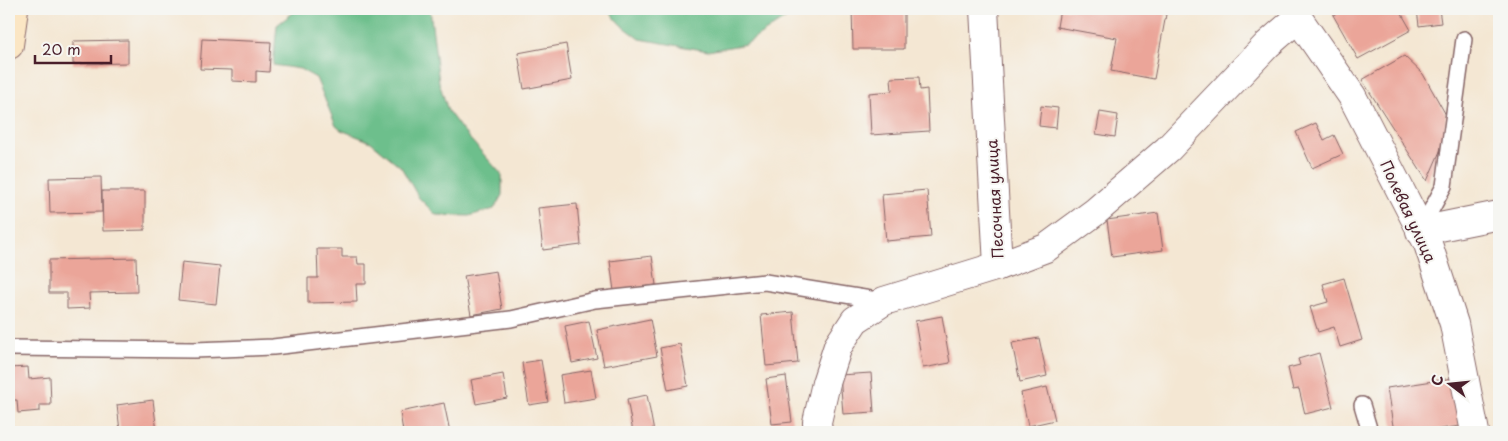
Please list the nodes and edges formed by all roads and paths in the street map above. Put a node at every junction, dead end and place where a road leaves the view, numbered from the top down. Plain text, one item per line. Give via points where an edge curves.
1 (14, 9) edge
2 (984, 9) edge
3 (1297, 13) edge
4 (1464, 39) dead end
5 (9, 46) edge
6 (1499, 215) edge
7 (1420, 230) junction
8 (998, 266) junction
9 (884, 301) junction
10 (9, 348) edge
11 (1362, 405) dead end
12 (818, 432) edge
13 (1370, 432) edge
14 (1475, 432) edge

1 - 5 street
2 - 8 street, Песочная улица
3 - 7 street, Полевая улица via 1352,96
3 - 8 street via 1168,149 1095,212 1046,248
4 - 7 lane via 1444,186
6 - 7 street
7 - 14 street, Полевая улица via 1428,244 1454,324
8 - 9 street, Песочная улица
9 - 10 lane via 764,282 595,300 511,319 273,347 194,350
9 - 12 street, Песочная улица via 855,320 838,346 824,390
11 - 13 lane

